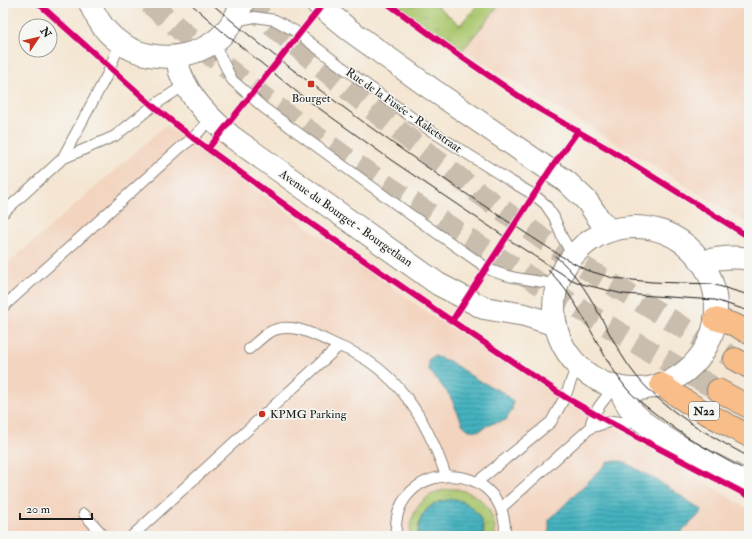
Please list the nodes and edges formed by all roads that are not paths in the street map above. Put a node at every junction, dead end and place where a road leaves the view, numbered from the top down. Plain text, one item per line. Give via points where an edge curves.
1 (317, 3) edge
2 (89, 4) edge
3 (238, 12) edge
4 (214, 42) junction
5 (120, 43) junction
6 (179, 57) junction
7 (186, 84) junction
8 (211, 119) junction
9 (62, 159) junction
10 (3, 213) edge
11 (610, 230) junction
12 (573, 256) junction
13 (749, 259) edge
14 (701, 262) junction
15 (557, 285) junction
16 (3, 307) edge
17 (715, 319) junction
18 (556, 325) junction
19 (749, 333) edge
20 (339, 346) junction
21 (249, 349) dead end
22 (577, 365) junction
23 (661, 384) junction
24 (617, 387) junction
25 (718, 390) tunnel mouth
26 (749, 407) edge
27 (647, 425) junction
28 (590, 428) junction
29 (749, 436) edge
30 (446, 476) junction
31 (477, 482) junction
32 (749, 483) edge
33 (501, 508) junction
34 (84, 514) dead end
35 (104, 536) edge
36 (132, 536) edge
37 (396, 536) edge
38 (505, 536) edge

1 - 11 street via 348,29 423,83 568,182
2 - 5 street via 103,27
3 - 4 street, Rue de la Fusée - Raketstraat via 224,33
3 - 12 lane, Rue de la Fusée - Raketstraat via 275,20 295,31 425,127 534,195 554,216
4 - 6 street, Rue de la Fusée - Raketstraat via 197,52
4 - 15 lane via 232,80 264,108 408,213 497,273
5 - 6 street via 138,53 158,57
5 - 9 lane via 107,75
6 - 7 street, Avenue du Bourget - Bourgetlaan via 179,71
7 - 8 street, Avenue du Bourget - Bourgetlaan
7 - 9 lane via 115,136
8 - 16 lane via 193,138
8 - 18 street, Avenue du Bourget - Bourgetlaan via 232,137 438,284 484,308 525,315
9 - 10 lane
11 - 12 street via 582,246
11 - 14 street via 636,227 656,230 681,241
12 - 15 street
13 - 14 street via 715,259
14 - 17 street via 711,279
15 - 18 street via 554,302
17 - 19 highway via 735,325
17 - 23 street via 708,343 693,364 672,380
18 - 22 street via 562,342
20 - 21 lane via 295,328 285,328 268,334
20 - 30 lane via 354,351 368,360 400,388 430,435
20 - 36 lane
22 - 24 street via 591,376
22 - 31 lane via 551,422
23 - 24 street via 627,389
23 - 29 highway, N22 via 688,403
24 - 27 street via 632,412
24 - 28 lane via 591,420
25 - 26 highway
27 - 28 lane via 612,421
27 - 32 street via 674,443
28 - 33 lane
30 - 31 lane via 457,476
30 - 37 lane via 432,478 407,496 399,511 395,527
31 - 33 lane via 491,493
33 - 38 lane via 506,525
34 - 35 lane

